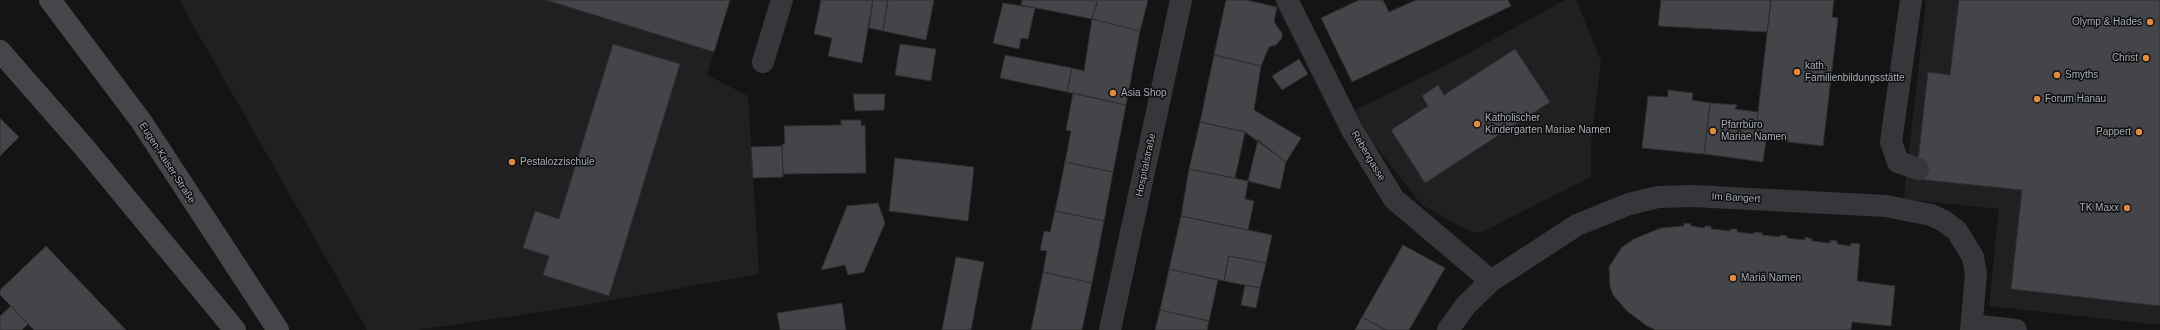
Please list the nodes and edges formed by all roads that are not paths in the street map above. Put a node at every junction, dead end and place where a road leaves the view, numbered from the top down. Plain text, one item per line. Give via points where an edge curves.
1 (50, 0) edge
2 (782, 0) edge
3 (1181, 0) edge
4 (1287, 0) edge
5 (1910, 0) edge
6 (0, 51) edge
7 (763, 62) dead end
8 (1918, 169) dead end
9 (1491, 281) junction
10 (1972, 328) edge
11 (235, 330) edge
12 (278, 330) edge
13 (1110, 330) edge
14 (1448, 330) edge
15 (2016, 330) edge

1 - 12 main road, Eugen-Kaiser-Straße via 137,117
2 - 7 street
3 - 13 street, Hospitalstraße
4 - 9 street, Rebengasse via 1352,130 1394,198
5 - 8 street via 1890,142 1898,162
6 - 11 main road via 84,147
9 - 10 street, Im Bangert via 1577,225 1629,204 1658,197 1693,196 1886,206 1930,215 1944,221 1960,235 1973,257 1976,274
9 - 14 street, Im Bangert via 1466,305
10 - 15 street

